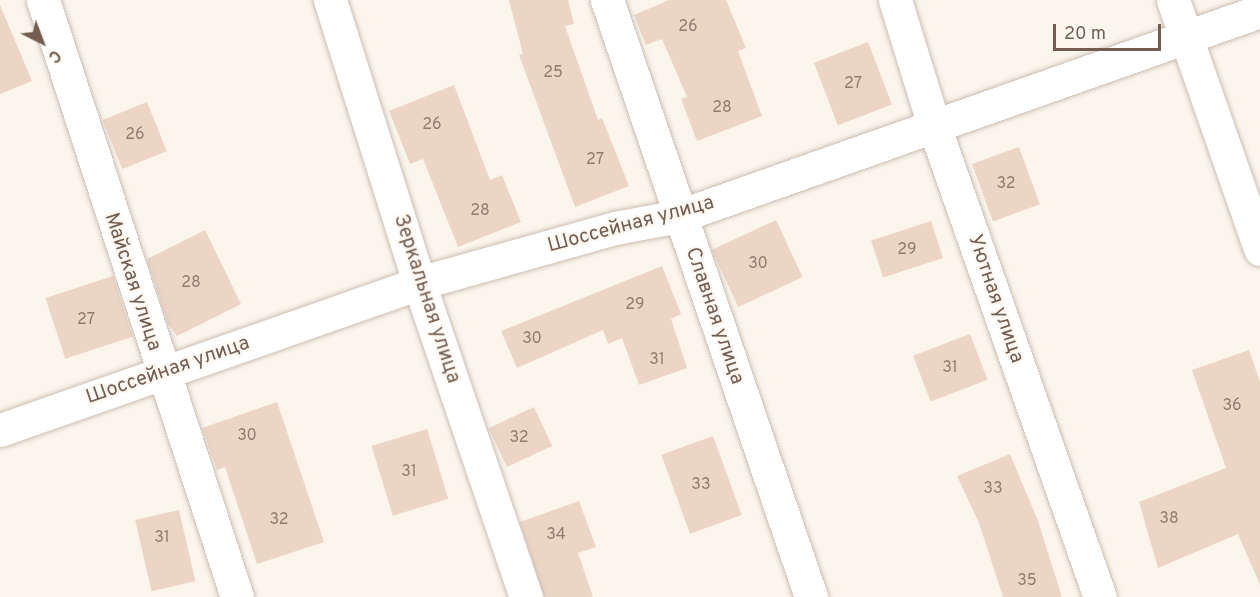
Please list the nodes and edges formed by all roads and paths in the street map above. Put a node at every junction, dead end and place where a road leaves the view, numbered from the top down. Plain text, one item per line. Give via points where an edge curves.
1 (43, 0) edge
2 (330, 0) edge
3 (607, 0) edge
4 (895, 0) edge
5 (1173, 0) edge
6 (1260, 11) edge
7 (1184, 35) junction
8 (934, 126) junction
9 (679, 216) junction
10 (1260, 249) edge
11 (420, 283) junction
12 (161, 373) junction
13 (0, 430) edge
14 (237, 597) edge
15 (526, 597) edge
16 (811, 597) edge
17 (1100, 597) edge

1 - 12 street, Майская улица
2 - 11 street, Зеркальная улица
3 - 9 street, Славная улица
4 - 8 street, Уютная улица
5 - 7 street
6 - 7 street, Шоссейная улица
7 - 8 street, Шоссейная улица
7 - 10 street
8 - 9 street, Шоссейная улица
8 - 17 street, Уютная улица
9 - 11 street, Шоссейная улица via 615,228
9 - 16 street, Славная улица
11 - 12 street, Шоссейная улица
11 - 15 street, Зеркальная улица
12 - 13 street, Шоссейная улица
12 - 14 street, Майская улица

